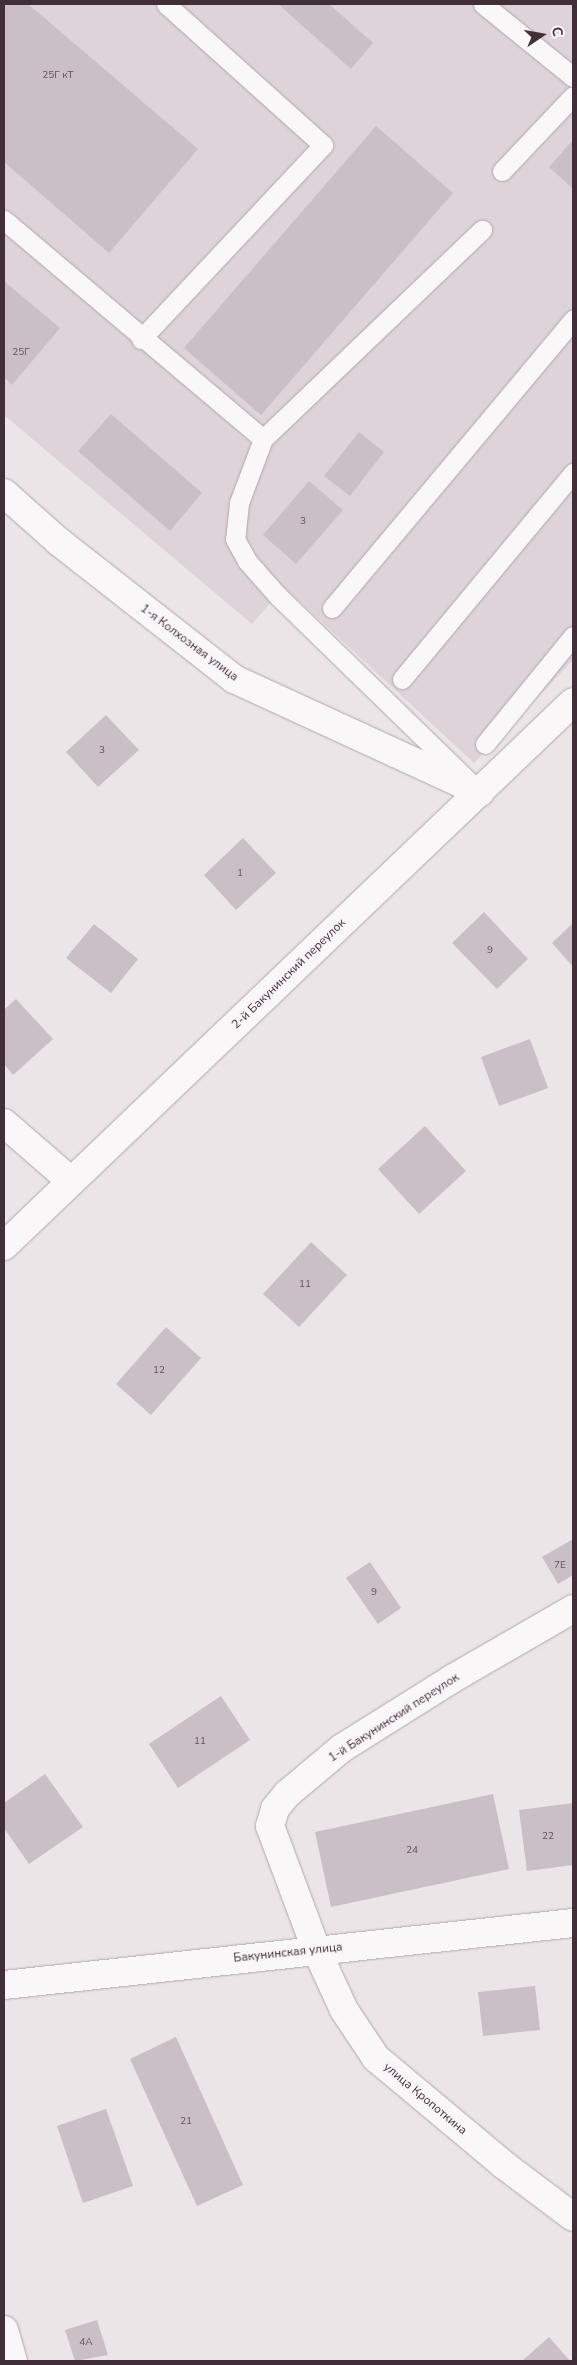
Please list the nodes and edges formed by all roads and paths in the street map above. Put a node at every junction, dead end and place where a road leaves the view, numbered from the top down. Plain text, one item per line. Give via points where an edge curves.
1 (166, 4) edge
2 (483, 4) edge
3 (573, 77) edge
4 (573, 96) edge
5 (502, 171) dead end
6 (4, 220) edge
7 (482, 230) dead end
8 (573, 320) edge
9 (140, 339) junction
10 (263, 439) junction
11 (573, 473) edge
12 (4, 493) edge
13 (332, 608) dead end
14 (573, 636) edge
15 (402, 679) dead end
16 (573, 702) edge
17 (485, 744) dead end
18 (480, 792) junction
19 (4, 1123) edge
20 (71, 1181) junction
21 (4, 1246) edge
22 (573, 1610) edge
23 (573, 1923) edge
24 (316, 1949) junction
25 (4, 1985) edge
26 (573, 2217) edge
27 (4, 2330) edge
28 (13, 2361) edge

1 - 9 lane via 323,145
2 - 3 lane
4 - 5 lane
6 - 9 lane
7 - 10 lane
8 - 13 lane
9 - 10 lane
10 - 18 lane via 239,503 235,539 247,561 278,596
11 - 15 lane
12 - 18 street, 1-я Колхозная улица via 58,541 234,679
14 - 17 lane
16 - 18 street, 2-й Бакунинский переулок
18 - 20 street, 2-й Бакунинский переулок
19 - 20 street
20 - 21 street, 2-й Бакунинский переулок
22 - 24 street, 1-й Бакунинский переулок via 452,1679 342,1748 287,1794 276,1809 270,1826
23 - 24 street, Бакунинская улица
24 - 25 street, Бакунинская улица
24 - 26 street, улица Кропоткина via 344,2010 376,2058 504,2165
27 - 28 street

